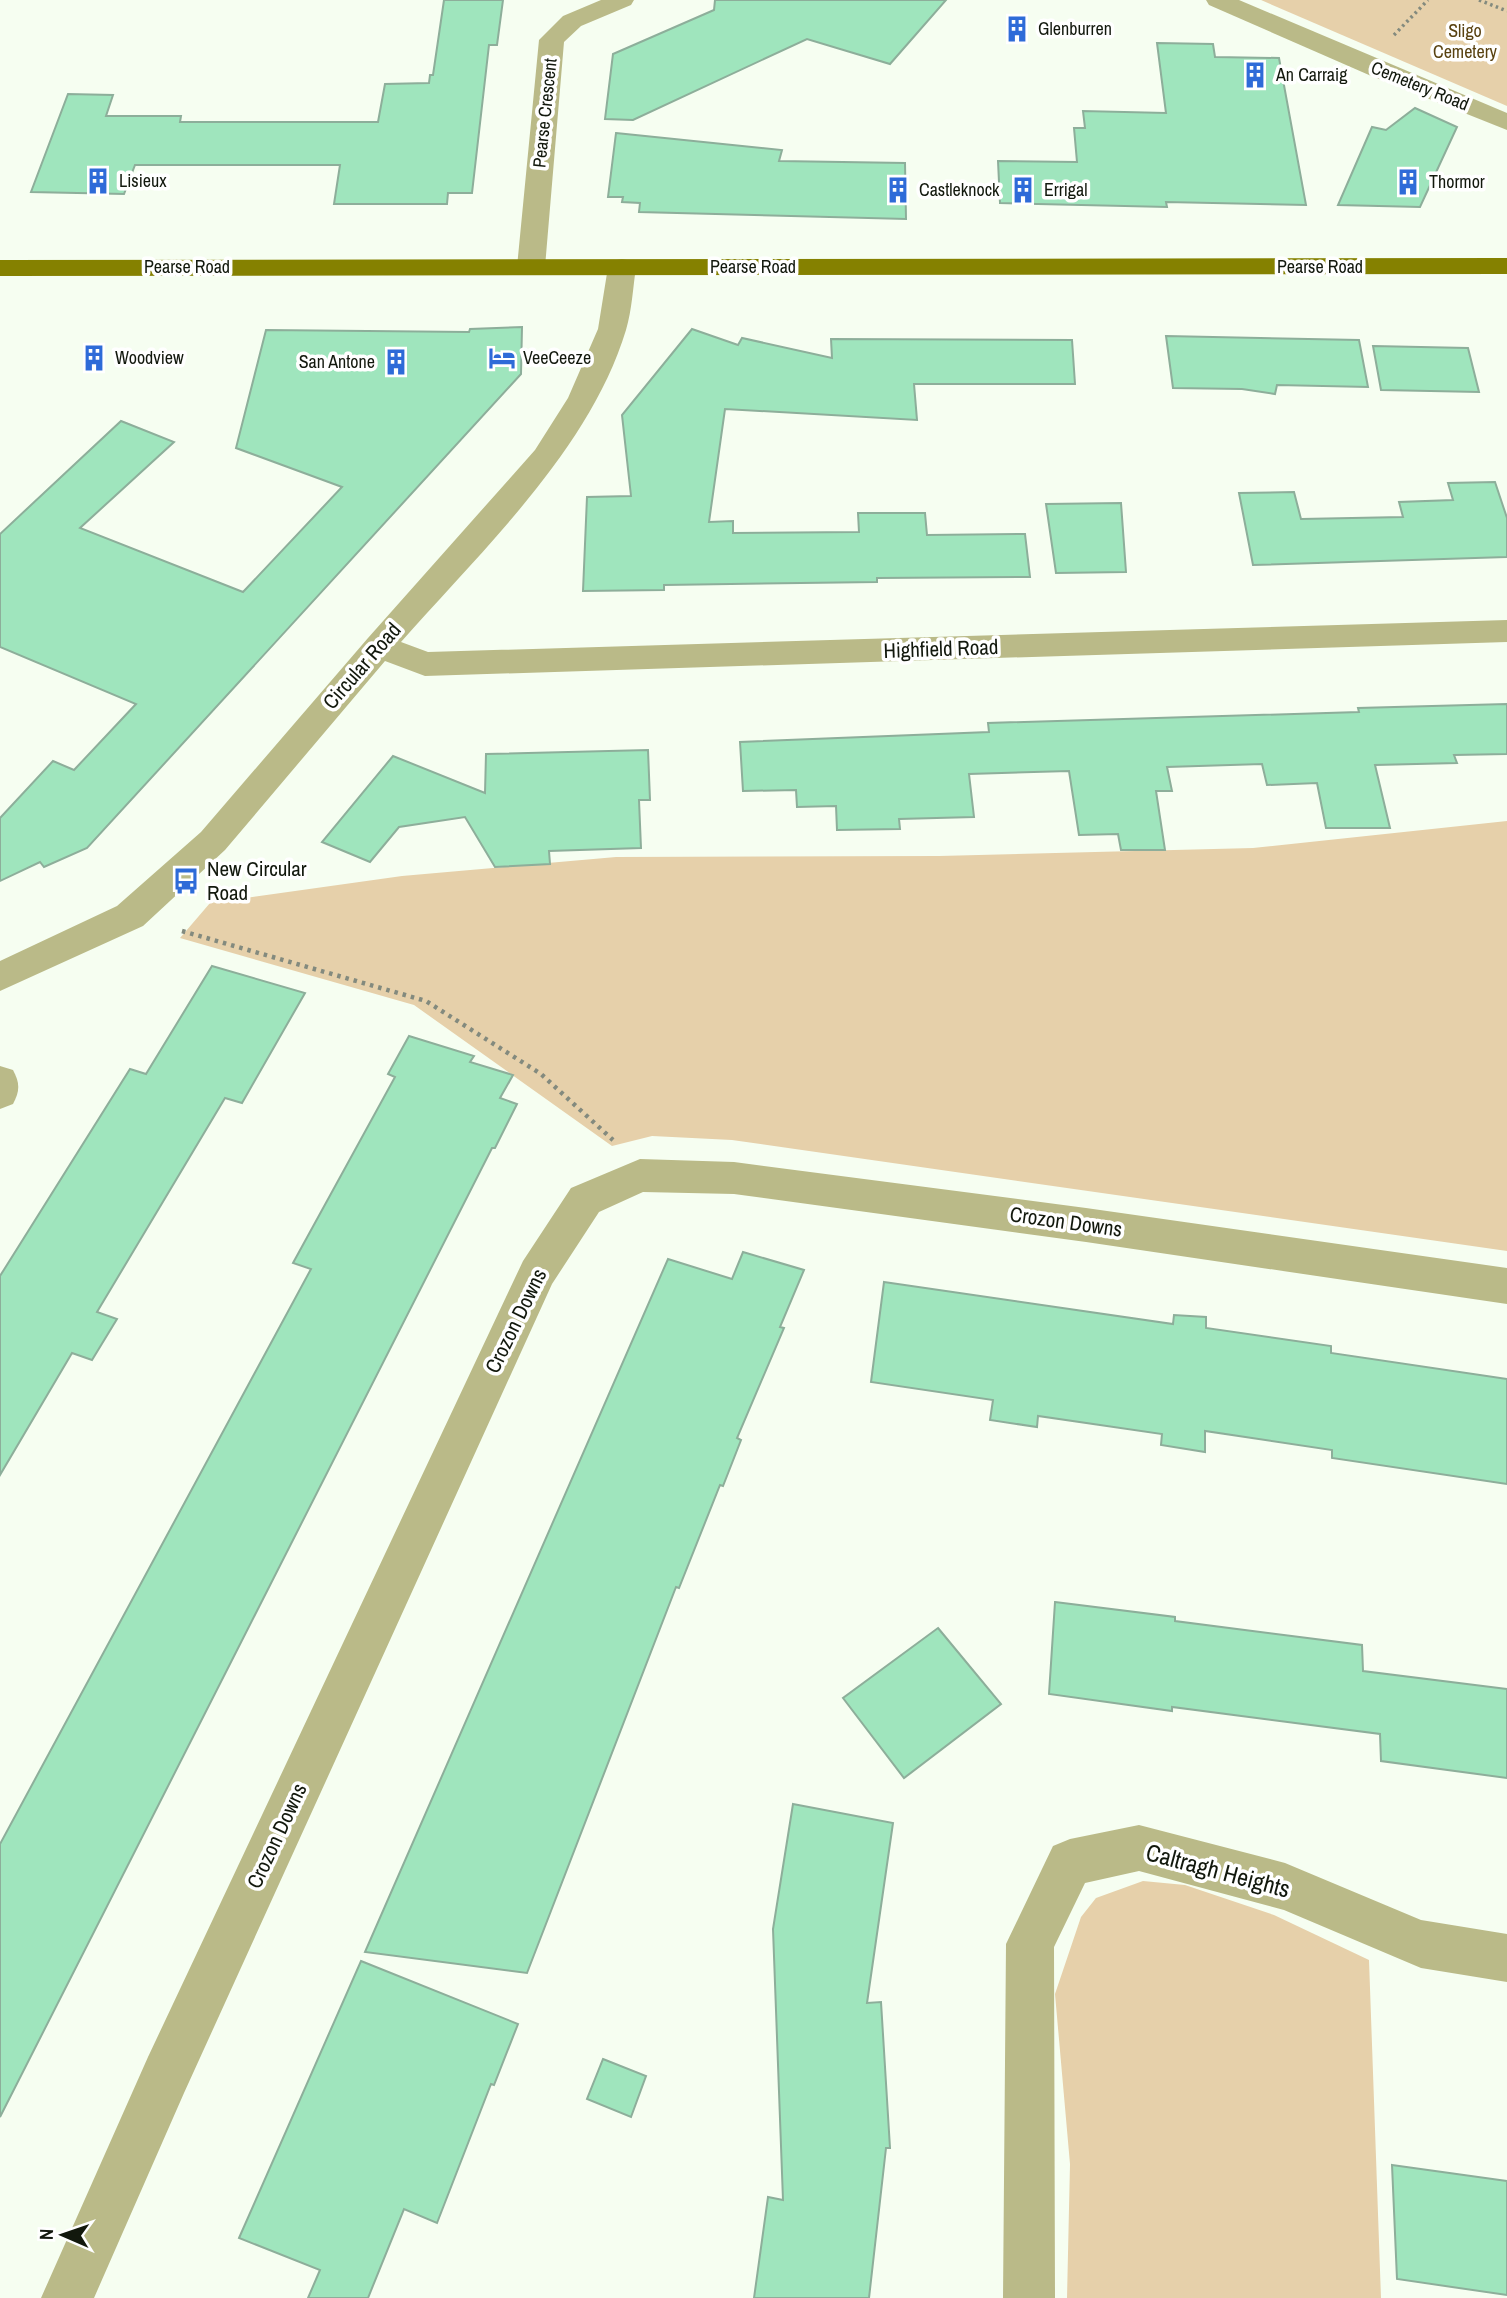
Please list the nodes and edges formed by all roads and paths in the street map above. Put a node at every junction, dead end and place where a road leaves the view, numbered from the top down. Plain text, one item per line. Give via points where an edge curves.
1 (622, 0) edge
2 (1218, 0) edge
3 (1428, 0) edge
4 (1479, 0) edge
5 (1507, 11) edge
6 (1390, 40) dead end
7 (1507, 122) edge
8 (1507, 266) edge
9 (531, 267) junction
10 (622, 267) junction
11 (0, 268) edge
12 (1507, 631) edge
13 (379, 646) junction
14 (130, 916) junction
15 (0, 977) edge
16 (0, 1081) edge
17 (0, 1093) edge
18 (640, 1175) junction
19 (1507, 1286) edge
20 (1507, 1958) edge
21 (67, 2298) edge
22 (1029, 2298) edge

1 - 9 street, Pearse Crescent via 572,21 552,40
2 - 7 street, Cemetery Road
3 - 6 path
4 - 5 path
8 - 10 main road, Pearse Road
9 - 10 main road, Pearse Road
9 - 11 main road, Pearse Road
10 - 13 street, Circular Road via 618,304 605,346 583,398 546,457
12 - 13 street, Highfield Road via 425,664
13 - 14 street, Circular Road via 214,841
14 - 15 street, Circular Road
14 - 18 path via 426,1001 541,1074 618,1145
16 - 17 street
18 - 19 street, Crozon Downs via 734,1178
18 - 21 street, Crozon Downs via 586,1200 537,1273
20 - 22 street, Caltragh Heights via 1421,1944 1285,1887 1139,1848 1070,1863 1030,1944

